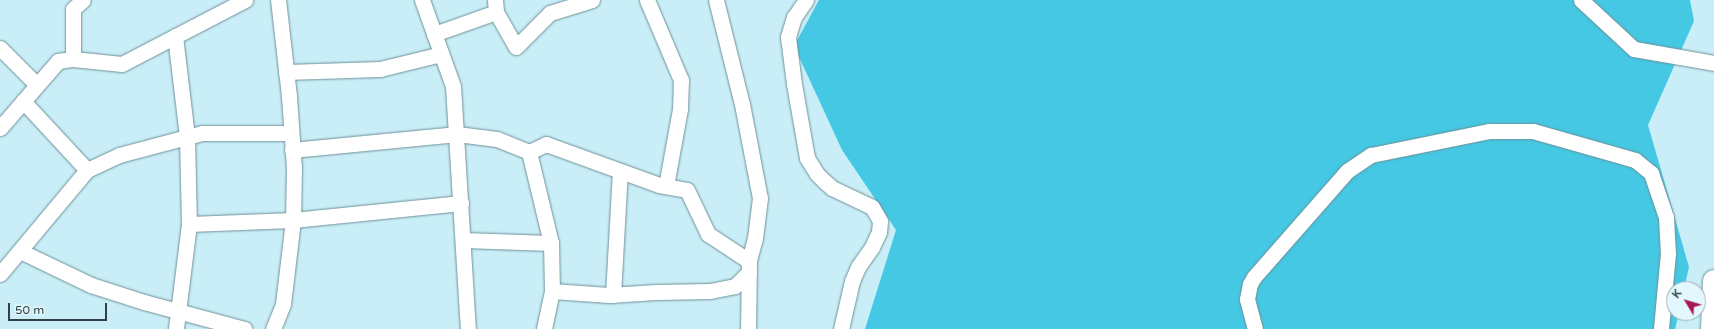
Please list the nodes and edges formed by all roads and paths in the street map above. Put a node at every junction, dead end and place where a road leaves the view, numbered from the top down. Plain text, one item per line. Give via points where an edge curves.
1 (245, 0) edge
2 (278, 0) edge
3 (422, 0) edge
4 (592, 0) edge
5 (647, 0) edge
6 (716, 0) edge
7 (806, 0) edge
8 (1581, 0) edge
9 (74, 3) edge
10 (496, 6) edge
11 (434, 34) junction
12 (175, 36) junction
13 (0, 48) edge
14 (441, 54) junction
15 (73, 59) junction
16 (1714, 63) edge
17 (286, 72) junction
18 (37, 85) junction
19 (23, 101) junction
20 (0, 128) edge
21 (291, 133) junction
22 (456, 134) junction
23 (187, 137) junction
24 (292, 150) junction
25 (530, 152) junction
26 (87, 170) junction
27 (620, 171) junction
28 (666, 186) junction
29 (461, 203) junction
30 (293, 220) junction
31 (189, 224) junction
32 (463, 240) junction
33 (551, 243) junction
34 (20, 251) junction
35 (749, 266) junction
36 (0, 274) edge
37 (1714, 281) edge
38 (552, 291) junction
39 (613, 294) junction
40 (179, 311) junction
41 (176, 329) edge
42 (244, 329) edge
43 (273, 329) edge
44 (468, 329) edge
45 (544, 329) edge
46 (748, 329) edge
47 (841, 329) edge
48 (1255, 329) edge
49 (1661, 329) edge
50 (1712, 329) edge

1 - 12 street
2 - 17 street
3 - 11 street
4 - 10 street via 550,13 516,46
5 - 28 street via 681,80 680,109
6 - 35 street via 742,104 760,198
7 - 47 street via 794,18 788,37 806,154 824,182 872,207 880,221 872,247 852,281
8 - 16 street via 1634,49
9 - 15 street
10 - 11 street
11 - 14 street
12 - 15 street via 122,64
12 - 23 street
13 - 18 street
14 - 17 street via 380,69
14 - 22 street via 453,86
15 - 18 street via 58,61
17 - 21 street
18 - 19 street
19 - 20 street
19 - 26 street
21 - 23 street via 202,133
21 - 24 street
22 - 24 street
22 - 25 street via 496,139
22 - 29 street
23 - 26 street via 119,155
23 - 31 street
24 - 30 street
25 - 27 street via 546,144
25 - 33 street
26 - 34 street
27 - 28 street
27 - 39 street
28 - 35 street via 687,190 708,234
29 - 30 street
29 - 32 street
30 - 31 street
30 - 43 street via 283,304
31 - 40 street
32 - 33 street
32 - 44 street
33 - 38 street
34 - 36 street
34 - 40 street via 91,285
35 - 39 street via 735,286 710,291
35 - 46 street
37 - 50 highway
38 - 39 street
38 - 45 street
40 - 41 street
40 - 42 street
48 - 49 street via 1247,299 1254,277 1347,170 1371,155 1497,131 1533,131 1635,160 1651,173 1666,217 1668,253

